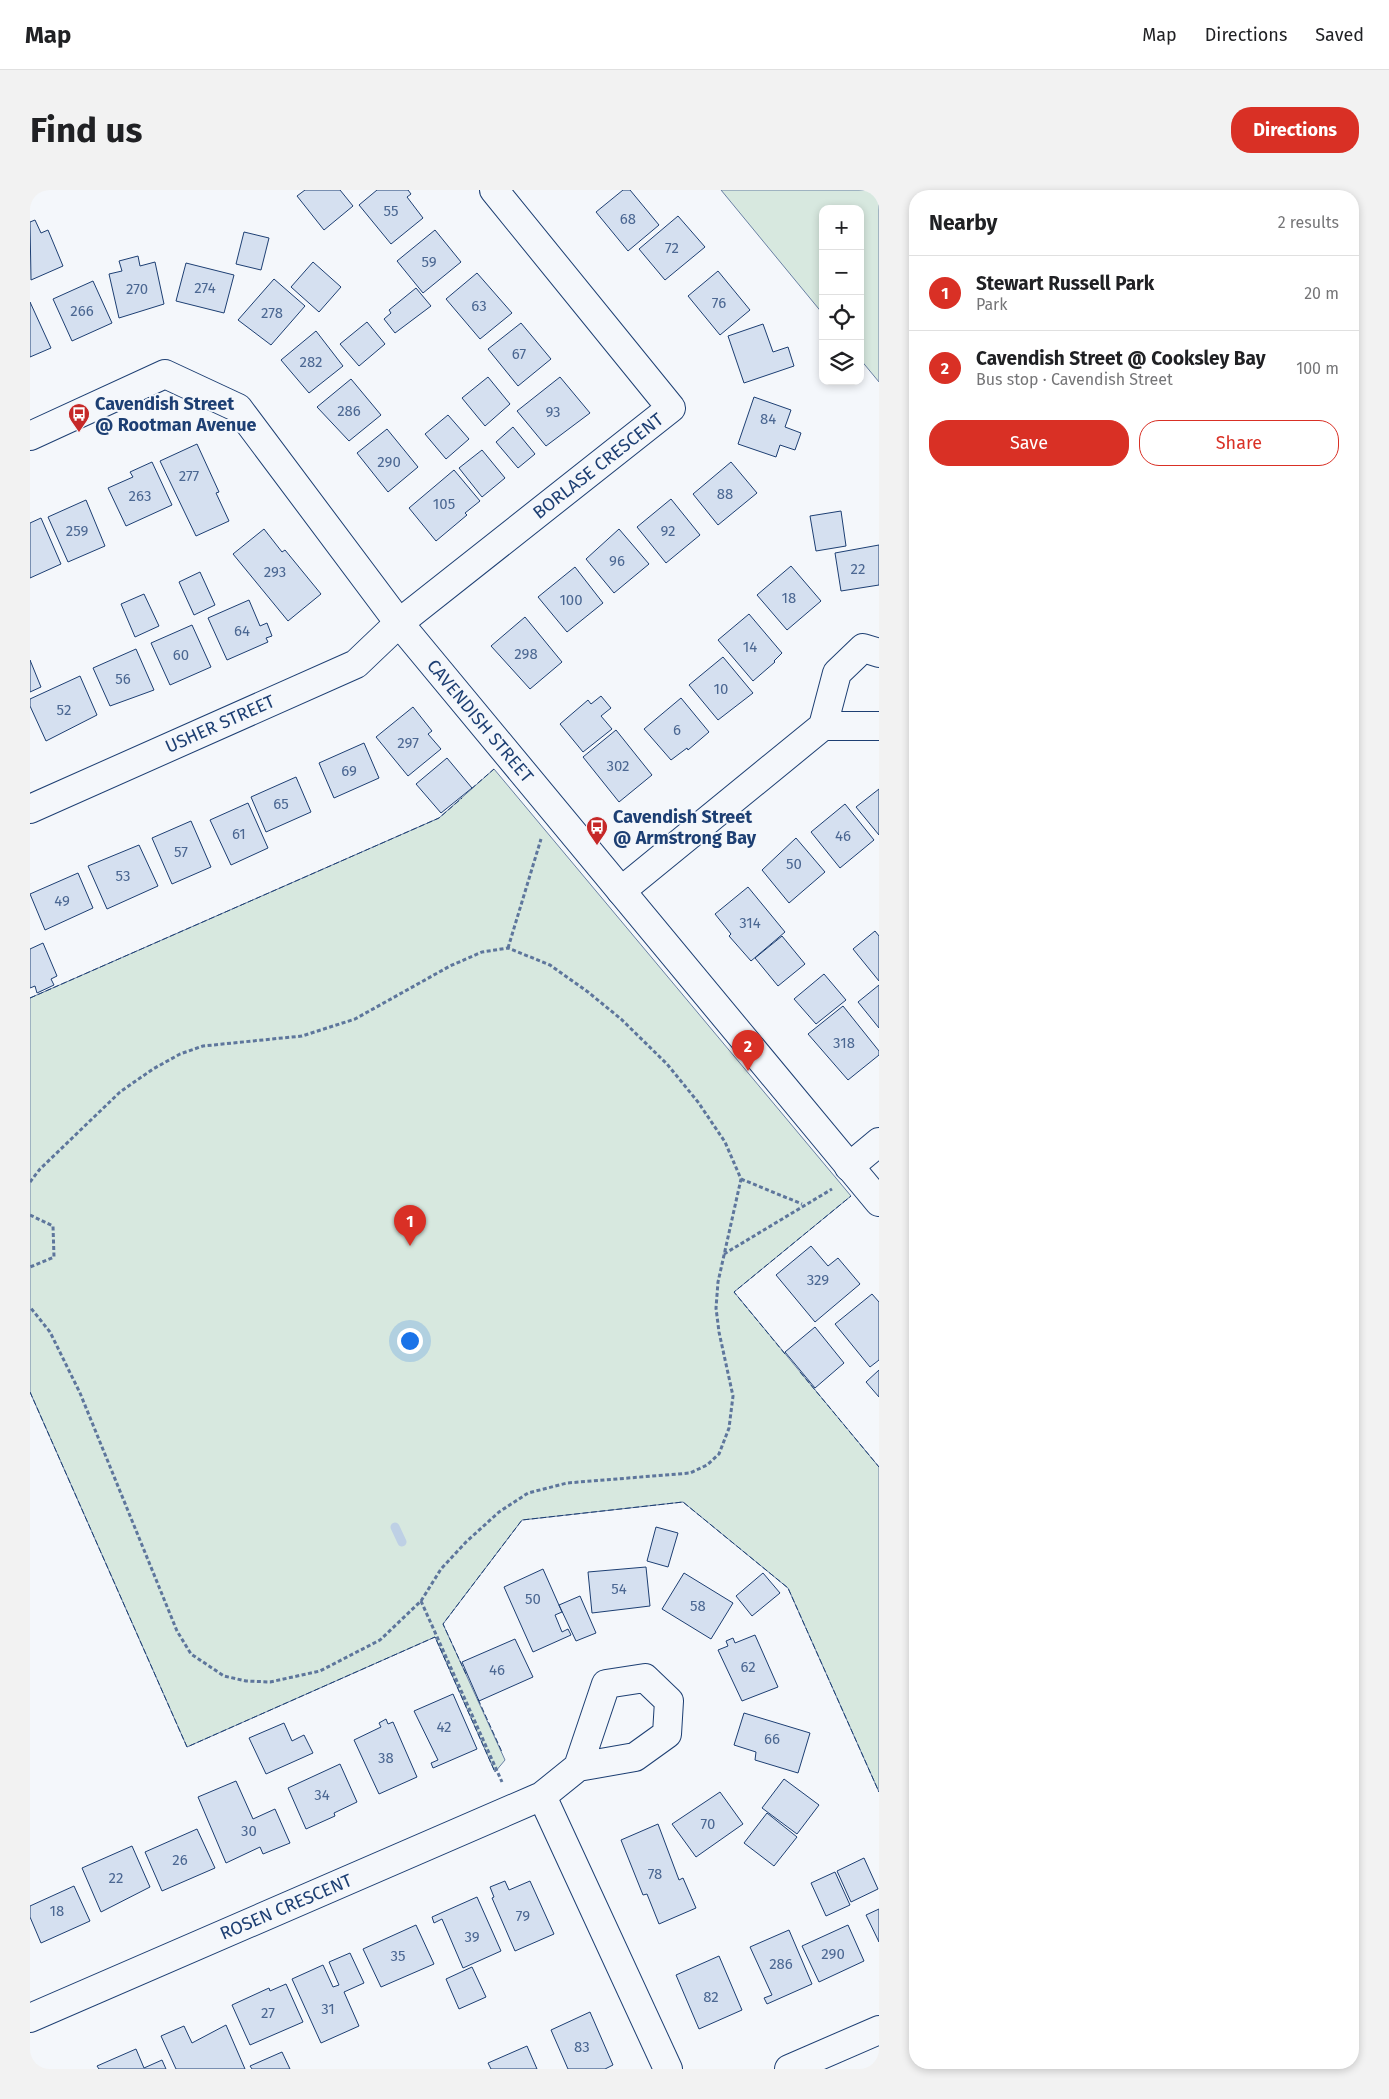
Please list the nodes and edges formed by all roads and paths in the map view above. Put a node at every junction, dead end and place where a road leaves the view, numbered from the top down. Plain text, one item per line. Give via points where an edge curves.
1 (494, 190) edge
2 (30, 436) edge
3 (399, 623) junction
4 (879, 653) edge
5 (823, 726) junction
6 (879, 726) edge
7 (30, 809) edge
8 (554, 810) junction
9 (621, 891) junction
10 (508, 948) junction
11 (879, 1142) edge
12 (849, 1167) junction
13 (741, 1179) junction
14 (30, 1182) edge
15 (879, 1202) edge
16 (30, 1215) edge
17 (724, 1254) junction
18 (30, 1267) edge
19 (30, 1307) edge
20 (421, 1601) junction
21 (578, 1767) dead end
22 (542, 1796) junction
23 (514, 1808) junction
24 (30, 2018) edge
25 (879, 2030) edge
26 (668, 2069) edge
27 (790, 2069) edge

1 - 3 street, BORLASE CRESCENT via 671,408
2 - 3 street, CAVENDISH STREET via 165,374 238,408
3 - 7 street, USHER STREET via 356,664
3 - 8 street, CAVENDISH STREET
4 - 5 street via 863,648 837,673
5 - 6 street
5 - 9 street
8 - 9 street, CAVENDISH STREET
8 - 10 path via 540,841
9 - 12 street, CAVENDISH STREET
10 - 13 path via 550,965 588,992 667,1064 725,1142
10 - 14 path via 482,952 354,1019 302,1036 203,1046 180,1054 120,1092
11 - 12 street
12 - 15 street, CAVENDISH STREET
13 - 17 path
13 - 17 path via 803,1205
16 - 18 path via 53,1226 54,1257
17 - 20 path via 716,1308 733,1396 730,1428 719,1454 707,1465 690,1473 567,1483 528,1493 499,1512 466,1542 442,1569
19 - 20 path via 50,1332 80,1393 177,1630 191,1654 224,1676 246,1681 270,1682 303,1675 320,1671 380,1640
20 - 23 path
21 - 22 street, ROSEN CRESCENT
22 - 23 street, ROSEN CRESCENT
22 - 26 street
23 - 24 street, ROSEN CRESCENT
25 - 27 street

